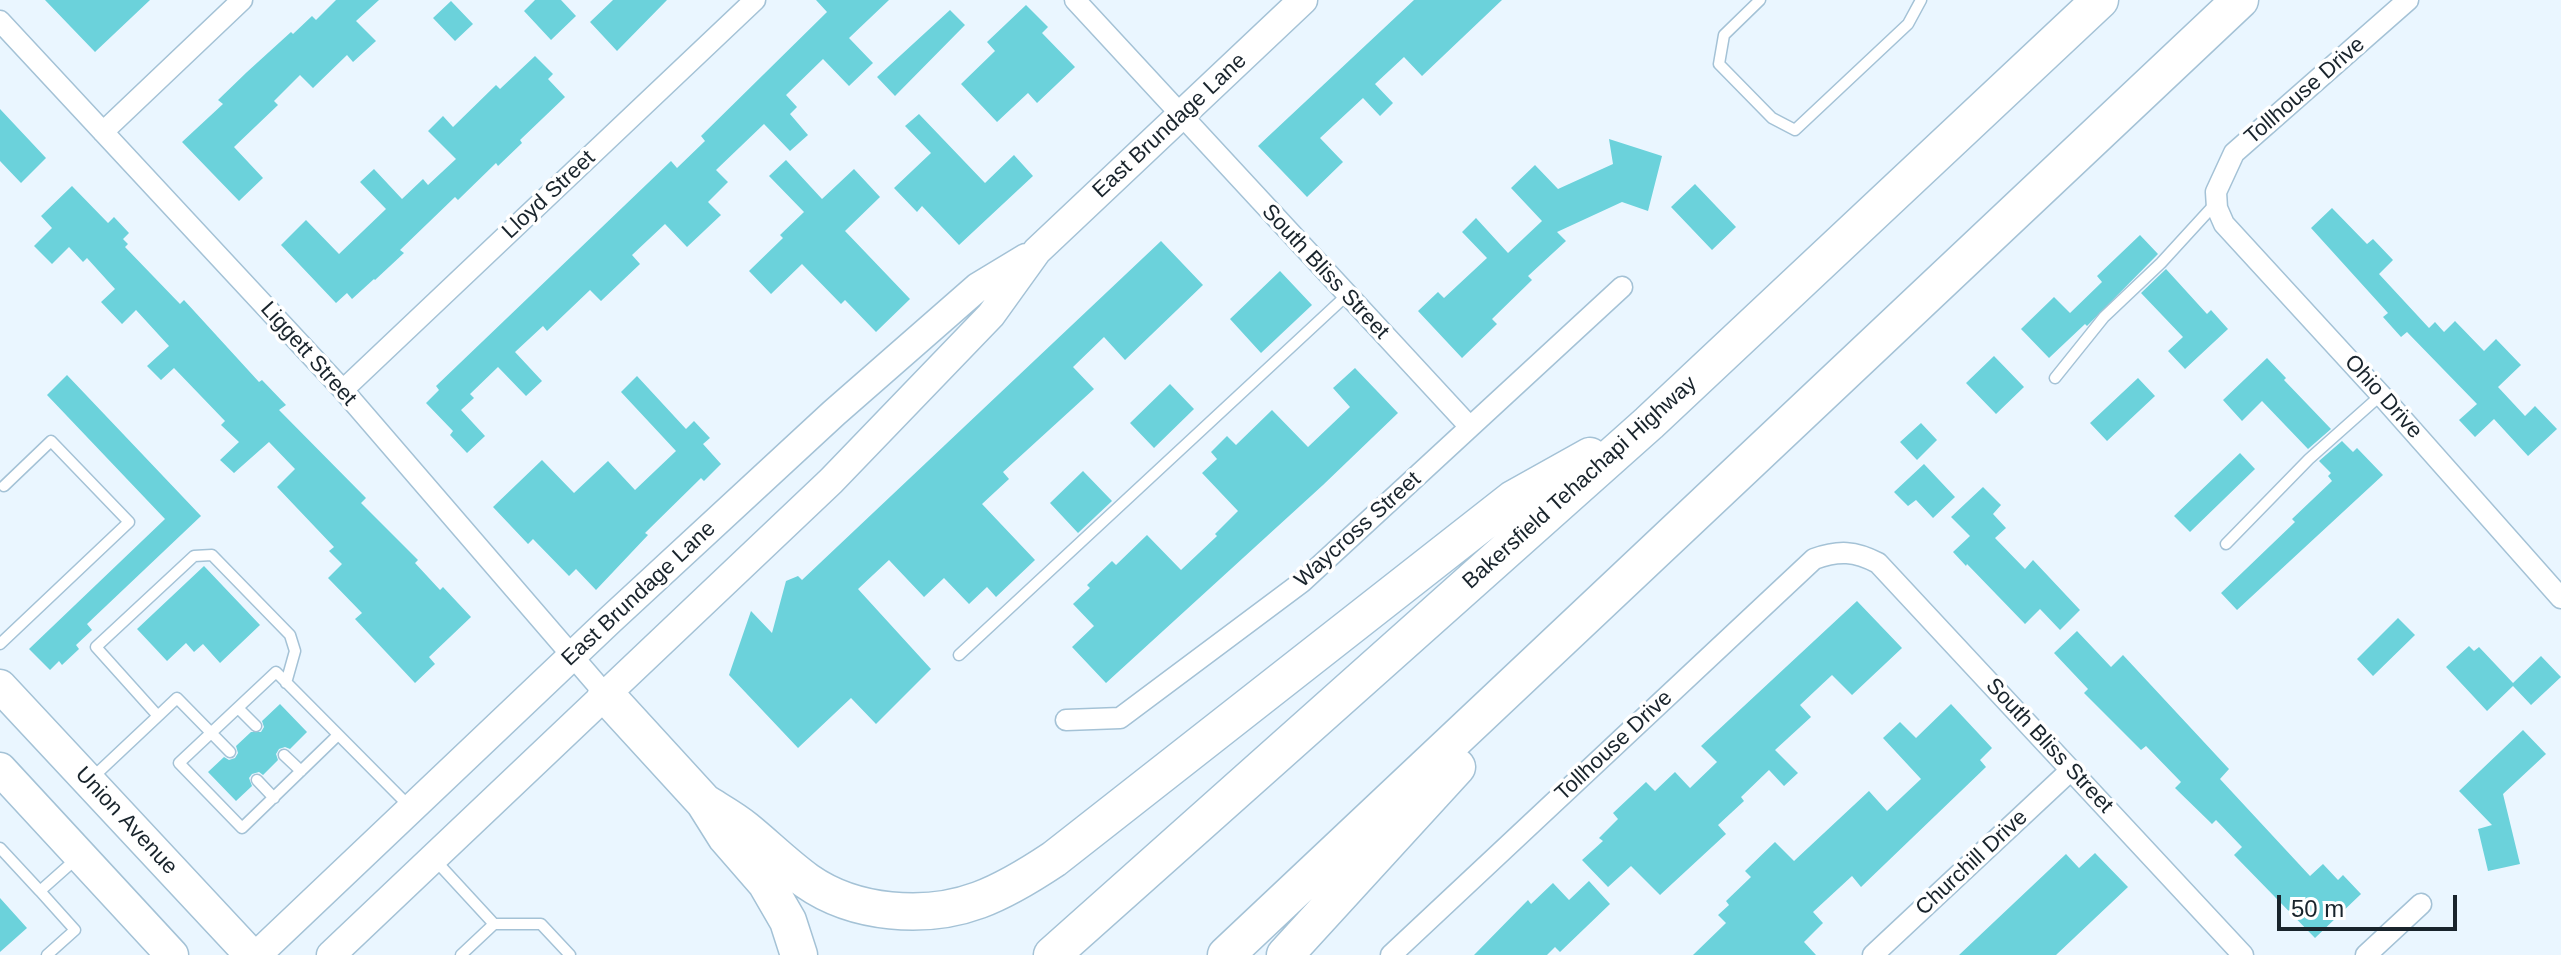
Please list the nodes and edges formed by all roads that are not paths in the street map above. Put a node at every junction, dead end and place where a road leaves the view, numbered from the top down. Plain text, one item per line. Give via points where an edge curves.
1 (242, 0) edge
2 (755, 0) edge
3 (1075, 0) edge
4 (1303, 0) edge
5 (1760, 0) edge
6 (1921, 0) edge
7 (2100, 0) edge
8 (2240, 0) edge
9 (2408, 0) edge
10 (0, 21) edge
11 (1181, 116) junction
12 (103, 132) junction
13 (2216, 197) junction
14 (1037, 251) junction
15 (1622, 287) dead end
16 (1347, 295) junction
17 (2055, 378) dead end
18 (343, 390) junction
19 (2381, 395) junction
20 (1649, 423) junction
21 (1470, 427) junction
22 (4, 486) dead end
23 (1681, 525) junction
24 (2226, 544) dead end
25 (1846, 551) joint
26 (2561, 598) edge
27 (0, 644) edge
28 (959, 655) dead end
29 (572, 657) junction
30 (286, 683) junction
31 (0, 686) edge
32 (606, 695) junction
33 (238, 708) junction
34 (158, 716) junction
35 (1066, 720) dead end
36 (256, 726) dead end
37 (211, 732) junction
38 (338, 735) junction
39 (230, 752) dead end
40 (284, 755) dead end
41 (2071, 770) junction
42 (301, 771) junction
43 (4, 780) edge
44 (257, 780) dead end
45 (89, 781) junction
46 (274, 798) junction
47 (704, 802) junction
48 (411, 809) junction
49 (0, 848) edge
50 (80, 855) junction
51 (433, 858) junction
52 (40, 891) junction
53 (2421, 904) dead end
54 (494, 924) junction
55 (47, 955) edge
56 (172, 955) edge
57 (254, 955) edge
58 (331, 955) edge
59 (461, 955) edge
60 (570, 955) edge
61 (799, 955) edge
62 (1052, 955) edge
63 (1226, 955) edge
64 (1285, 955) edge
65 (1391, 955) edge
66 (1873, 955) edge
67 (2243, 955) edge
68 (2366, 955) edge

1 - 12 street
2 - 18 street, Lloyd Street
3 - 11 street, South Bliss Street
4 - 11 main road, East Brundage Lane
5 - 6 lane via 1724,35 1719,64 1772,118 1795,130 1908,24
7 - 20 highway, Bakersfield Tehachapi Highway
8 - 23 highway
9 - 13 street, Tollhouse Drive via 2234,153
10 - 12 street, Liggett Street
11 - 14 main road, East Brundage Lane
11 - 16 street, South Bliss Street
12 - 18 street, Liggett Street
13 - 17 lane
13 - 19 street, Ohio Drive via 2224,224
14 - 29 main road, East Brundage Lane via 978,287
14 - 32 main road, East Brundage Lane via 991,315 852,460
15 - 21 street, Waycross Street
16 - 21 street, South Bliss Street
16 - 28 lane
18 - 29 street, Liggett Street
19 - 24 lane
19 - 26 street, Ohio Drive
20 - 47 highway via 1513,499 1054,859 976,902 935,911 901,911 845,900 808,882
20 - 62 highway, Bakersfield Tehachapi Highway
21 - 35 street, Waycross Street via 1302,582 1120,718
22 - 27 lane via 51,441 129,522
23 - 63 highway
23 - 64 highway
25 - 41 street, South Bliss Street via 1878,563
25 - 65 street, Tollhouse Drive via 1814,559
29 - 32 street, Liggett Street
29 - 48 main road, East Brundage Lane
30 - 33 lane via 276,672
30 - 34 lane via 295,651 290,635 212,555 194,556 96,647
30 - 38 lane
31 - 45 highway, Union Avenue
32 - 47 highway
32 - 51 main road, East Brundage Lane
33 - 36 lane
33 - 37 lane
34 - 37 lane via 177,698
34 - 45 lane
37 - 39 lane
37 - 46 lane via 179,763 242,828
38 - 42 lane
38 - 48 lane
40 - 42 lane
41 - 66 street, Churchill Drive
41 - 67 street, South Bliss Street
42 - 46 lane
43 - 50 highway
44 - 46 lane
45 - 57 highway, Union Avenue
47 - 61 highway via 766,883 788,921
48 - 57 main road, East Brundage Lane
49 - 52 lane
50 - 52 lane
50 - 56 highway
51 - 54 lane
51 - 58 main road, East Brundage Lane
52 - 55 lane via 75,930
53 - 68 street
54 - 59 lane
54 - 60 lane via 541,924

